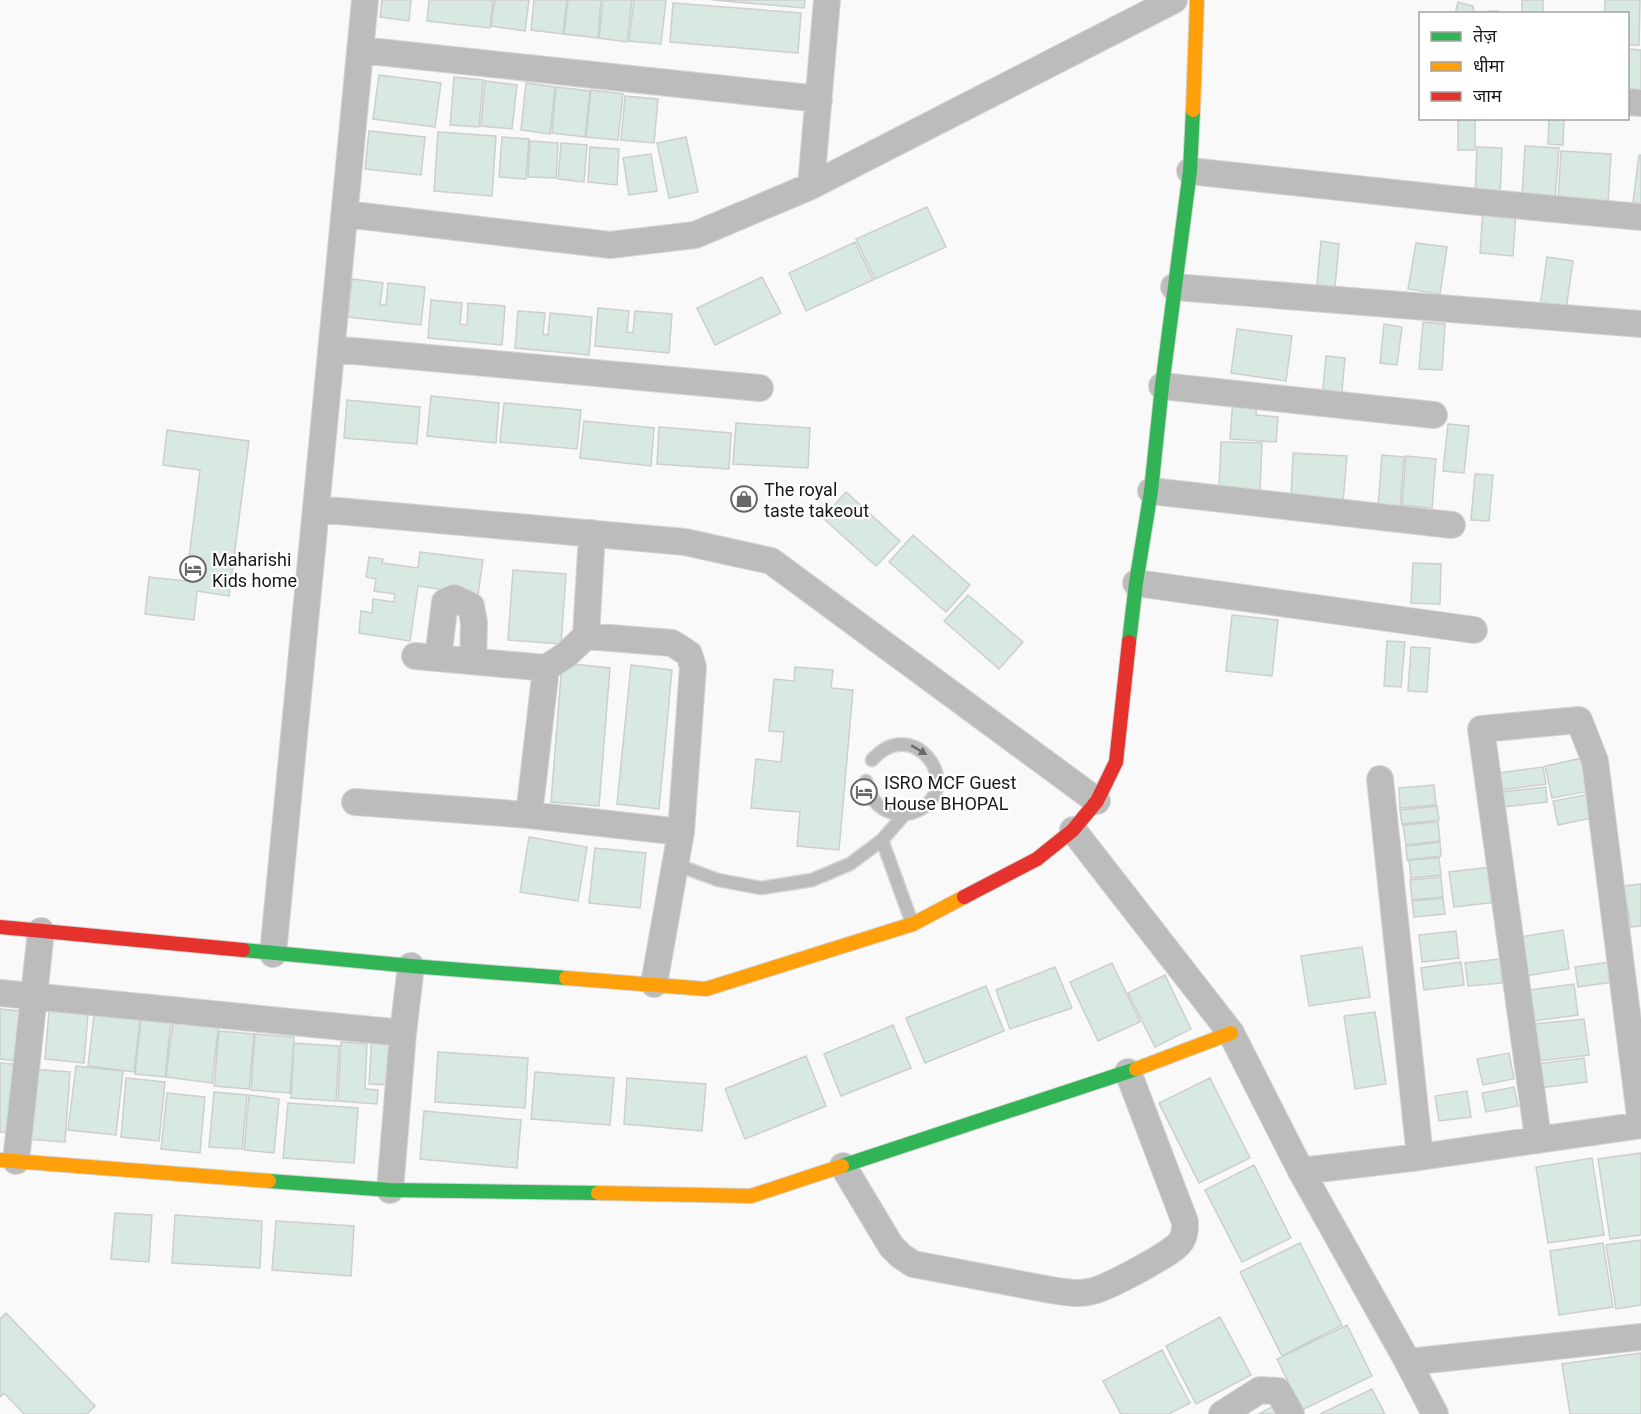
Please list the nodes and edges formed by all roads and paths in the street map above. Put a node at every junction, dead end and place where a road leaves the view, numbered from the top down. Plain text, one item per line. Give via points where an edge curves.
1 (365, 0) edge
2 (827, 0) edge
3 (1174, 0) edge
4 (1197, 0) edge
5 (360, 50) junction
6 (819, 99) junction
7 (1190, 171) junction
8 (811, 186) junction
9 (345, 214) junction
10 (1641, 217) edge
11 (1174, 287) junction
12 (1641, 324) edge
13 (332, 349) junction
14 (1162, 386) junction
15 (760, 388) dead end
16 (1434, 415) dead end
17 (1151, 491) junction
18 (316, 509) junction
19 (1452, 525) dead end
20 (592, 534) junction
21 (1136, 583) junction
22 (1474, 630) dead end
23 (586, 636) junction
24 (473, 661) junction
25 (546, 668) junction
26 (872, 760) dead end
27 (1380, 779) dead end
28 (866, 781) dead end
29 (1097, 801) junction
30 (355, 802) dead end
31 (529, 814) junction
32 (904, 815) junction
33 (1073, 830) junction
34 (681, 832) junction
35 (882, 840) junction
36 (675, 864) junction
37 (912, 924) junction
38 (0, 927) edge
39 (41, 931) junction
40 (273, 954) junction
41 (411, 966) junction
42 (654, 984) junction
43 (0, 993) edge
44 (34, 997) junction
45 (403, 1033) junction
46 (1231, 1033) junction
47 (1128, 1072) junction
48 (1641, 1124) edge
49 (1538, 1138) junction
50 (1420, 1157) junction
51 (8, 1160) edge
52 (843, 1166) junction
53 (1301, 1171) junction
54 (390, 1190) junction
55 (1641, 1337) edge
56 (1408, 1362) junction
57 (1222, 1414) edge
58 (1292, 1414) edge
59 (1435, 1414) edge

1 - 5 street
2 - 6 street
3 - 8 street
4 - 7 street
5 - 6 street
5 - 9 street
6 - 8 street
7 - 10 street
7 - 11 street
8 - 9 street via 695,235 610,245
9 - 13 street
11 - 12 street
11 - 14 street
13 - 15 street
13 - 18 street
14 - 16 street
14 - 17 street
17 - 19 street
17 - 21 street
18 - 20 street
18 - 40 street
20 - 23 street
20 - 29 street via 685,542 771,561
21 - 22 street
21 - 29 street via 1116,762
23 - 25 street
23 - 34 street via 672,643 689,654 693,667
24 - 24 street via 427,657 445,602 454,598 471,606
24 - 25 street
25 - 31 street
26 -> 32 lane via 889,746 901,744 913,746 932,760 937,772 933,796 926,806
27 - 50 street
28 - 32 lane via 874,802
29 - 33 street
30 - 31 street
31 - 34 street
32 - 35 lane
33 - 37 street via 1037,859
33 - 46 street
34 - 36 street
35 - 36 lane via 850,864 822,876 761,888 718,880
35 - 37 lane
36 - 42 street
37 - 42 street via 706,989
38 - 39 street
39 - 40 street
39 - 44 street
40 - 41 street
41 - 42 street
41 - 45 street
43 - 44 street
44 - 45 street
44 - 51 street
45 - 54 street
46 - 47 street
46 - 53 street
47 - 52 street
47 - 52 street via 1185,1222 1185,1234 1179,1244 1163,1255 1091,1292 1051,1290 913,1264 891,1246
48 - 49 street
48 - 49 street via 1595,761 1580,720 1481,729
49 - 50 street
50 - 53 street
51 - 54 street
52 - 54 street via 751,1196
53 - 56 street
55 - 56 street
56 - 59 street
57 - 58 street via 1260,1390 1278,1391

